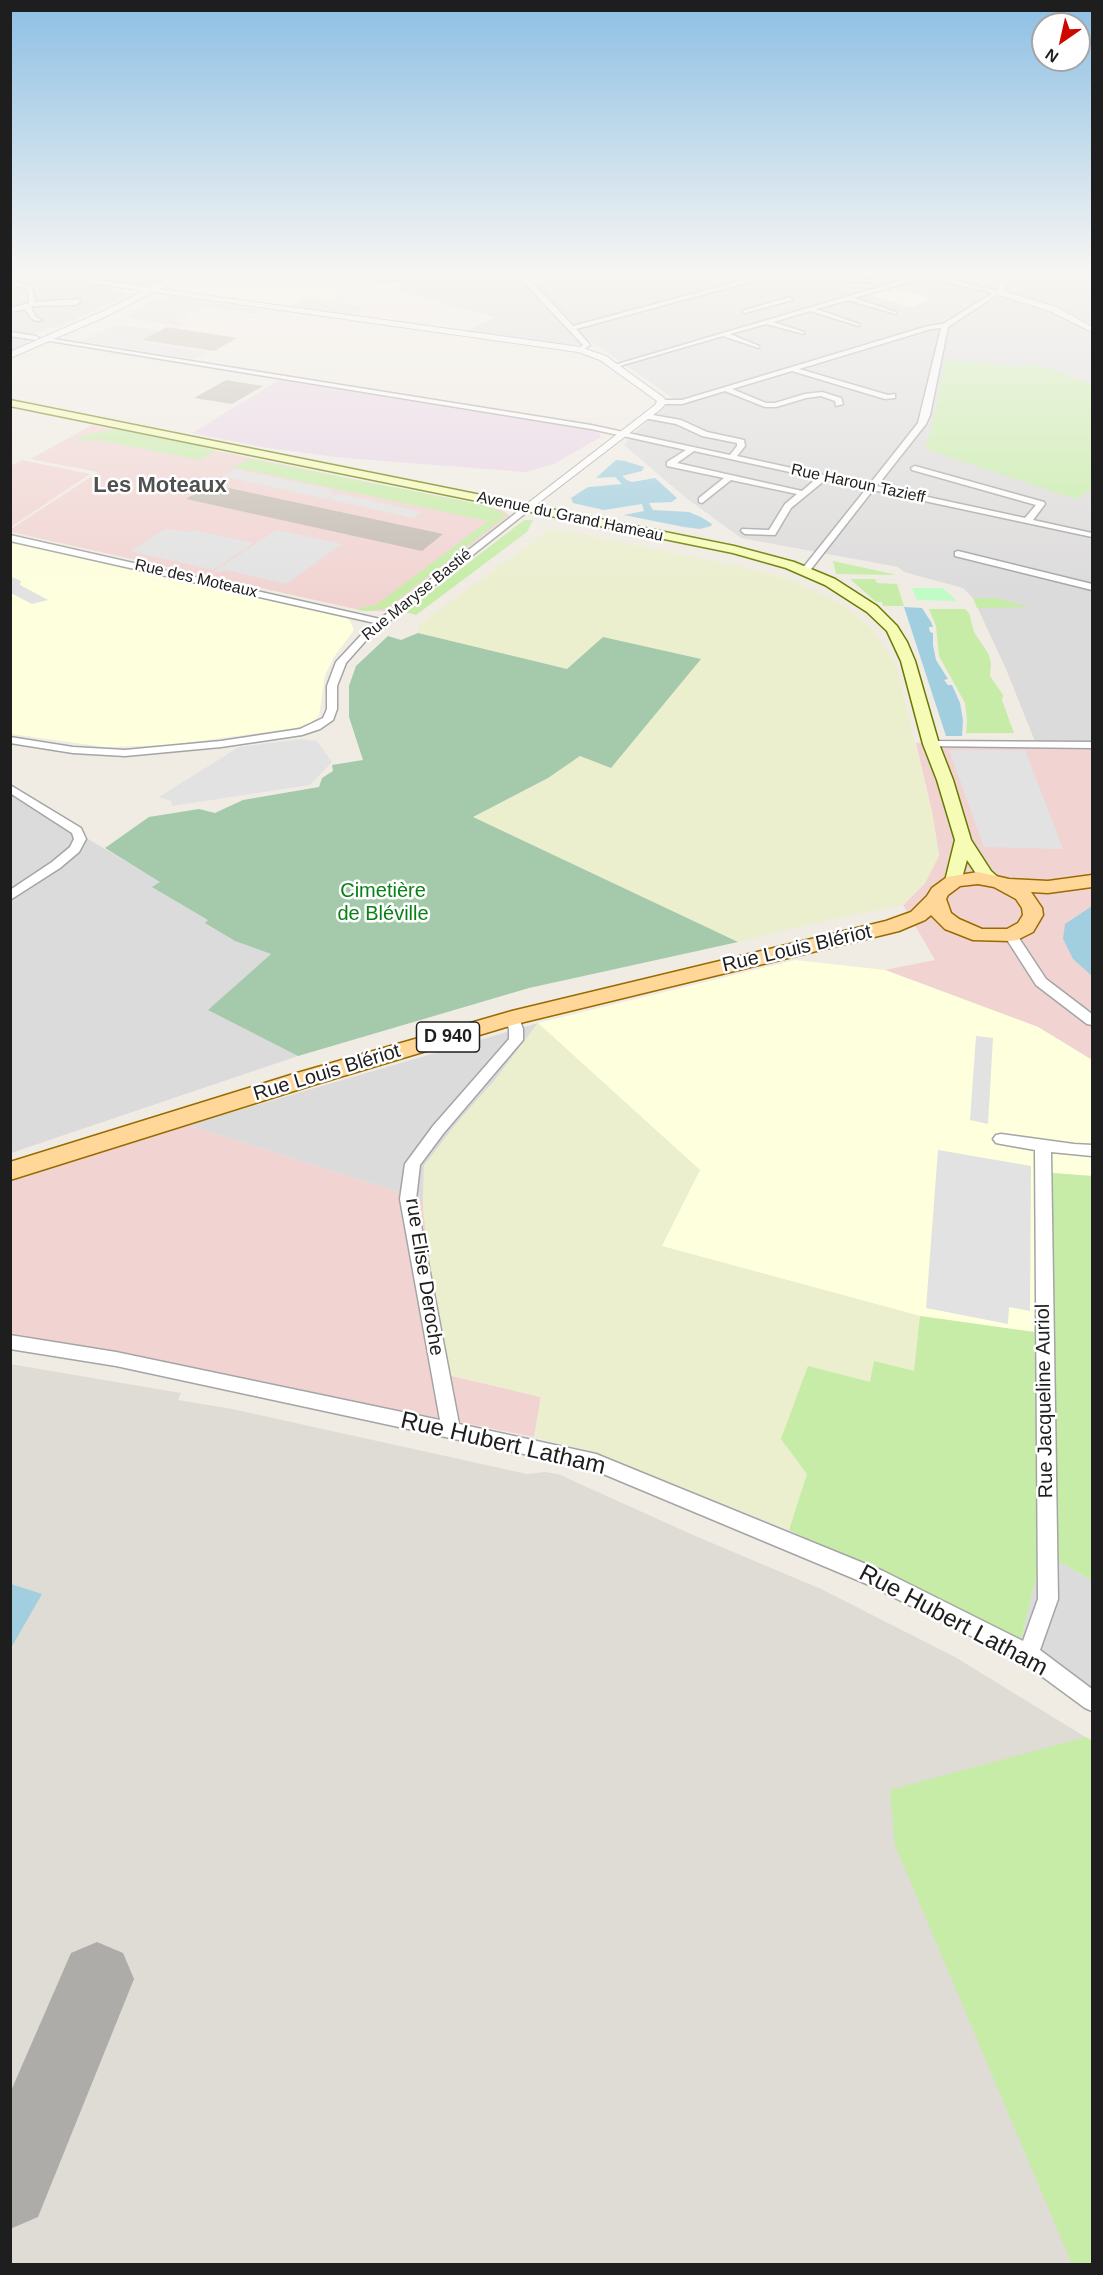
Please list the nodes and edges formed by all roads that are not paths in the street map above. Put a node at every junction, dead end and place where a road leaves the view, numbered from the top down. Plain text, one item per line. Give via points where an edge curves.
1 (304, 381) edge
2 (634, 381) edge
3 (751, 381) edge
4 (834, 381) edge
5 (933, 381) edge
6 (725, 389) junction
7 (892, 396) dead end
8 (662, 402) junction
9 (10, 403) edge
10 (839, 404) dead end
11 (647, 416) junction
12 (624, 434) junction
13 (692, 448) junction
14 (732, 457) junction
15 (915, 468) dead end
16 (730, 477) junction
17 (824, 477) junction
18 (872, 487) junction
19 (802, 493) junction
20 (702, 500) dead end
21 (528, 508) junction
22 (1027, 521) junction
23 (745, 531) dead end
24 (1092, 535) edge
25 (10, 538) edge
26 (958, 554) dead end
27 (805, 571) junction
28 (1092, 587) edge
29 (381, 622) junction
30 (10, 740) edge
31 (931, 744) junction
32 (1092, 745) edge
33 (10, 788) edge
34 (963, 840) junction
35 (954, 881) junction
36 (999, 882) junction
37 (1084, 883) edge
38 (10, 896) edge
39 (936, 899) junction
40 (1032, 908) junction
41 (952, 924) junction
42 (892, 926) junction
43 (1010, 935) junction
44 (512, 1018) junction
45 (1092, 1021) edge
46 (1001, 1139) dead end
47 (1043, 1145) junction
48 (1092, 1150) edge
49 (10, 1171) edge
50 (10, 1342) edge
51 (451, 1429) junction
52 (1028, 1654) junction
53 (1092, 1701) edge

1 - 12 street, Rue Haroun Tazieff
2 - 8 street
3 - 6 street
4 - 7 street
5 - 18 street via 926,415 918,430
6 - 8 street via 682,402
6 - 10 street via 765,405 822,394
8 - 11 street, Rue Maryse Bastié
9 - 21 main road, Avenue du Grand Hameau
11 - 12 street, Rue Maryse Bastié
11 - 14 street via 741,442
12 - 13 street, Rue Haroun Tazieff
12 - 21 street, Rue Maryse Bastié
13 - 14 street, Rue Haroun Tazieff
13 - 16 street via 670,464
14 - 17 street, Rue Haroun Tazieff
15 - 22 street via 1041,504
16 - 19 street
16 - 20 street
17 - 18 street, Rue Haroun Tazieff
17 - 19 street
18 - 22 street, Rue Haroun Tazieff
18 - 27 street
19 - 23 street via 778,519 772,533
21 - 27 main road, Avenue du Grand Hameau via 734,550
21 - 29 street, Rue Maryse Bastié
22 - 24 street, Rue Haroun Tazieff
25 - 29 street, Rue des Moteaux
26 - 28 street
27 - 31 main road, Avenue du Grand Hameau via 859,599 892,629 908,661
29 - 30 street, Rue Maryse Bastié via 341,663 332,686 328,720 302,732 125,753
31 - 32 street
31 - 34 main road, Avenue du Grand Hameau
33 - 38 street via 77,831 81,839 56,865
34 - 35 main road, Avenue du Grand Hameau
34 - 36 main road, Avenue du Grand Hameau via 985,874
35 - 36 main road via 978,878
35 - 39 main road
36 - 37 main road
36 - 40 main road via 1023,895
37 - 40 main road via 1054,893
39 - 41 main road via 942,916
39 - 42 main road, Rue Louis Blériot / D 940 via 918,916
40 - 43 main road via 1031,921
41 - 42 main road, Rue Louis Blériot / D 940
41 - 43 main road via 980,935
42 - 44 main road, Rue Louis Blériot / D 940
43 - 45 street via 1041,982
44 - 49 main road, Rue Louis Blériot / D 940
44 - 51 street, rue Elise Deroche via 516,1040 413,1164 408,1199
46 - 47 street
47 - 48 street
47 - 52 street, Rue Jacqueline Auriol via 1047,1599
50 - 51 street, Rue Hubert Latham via 116,1359
51 - 52 street, Rue Hubert Latham via 590,1460 876,1578
52 - 53 street, Rue Hubert Latham

